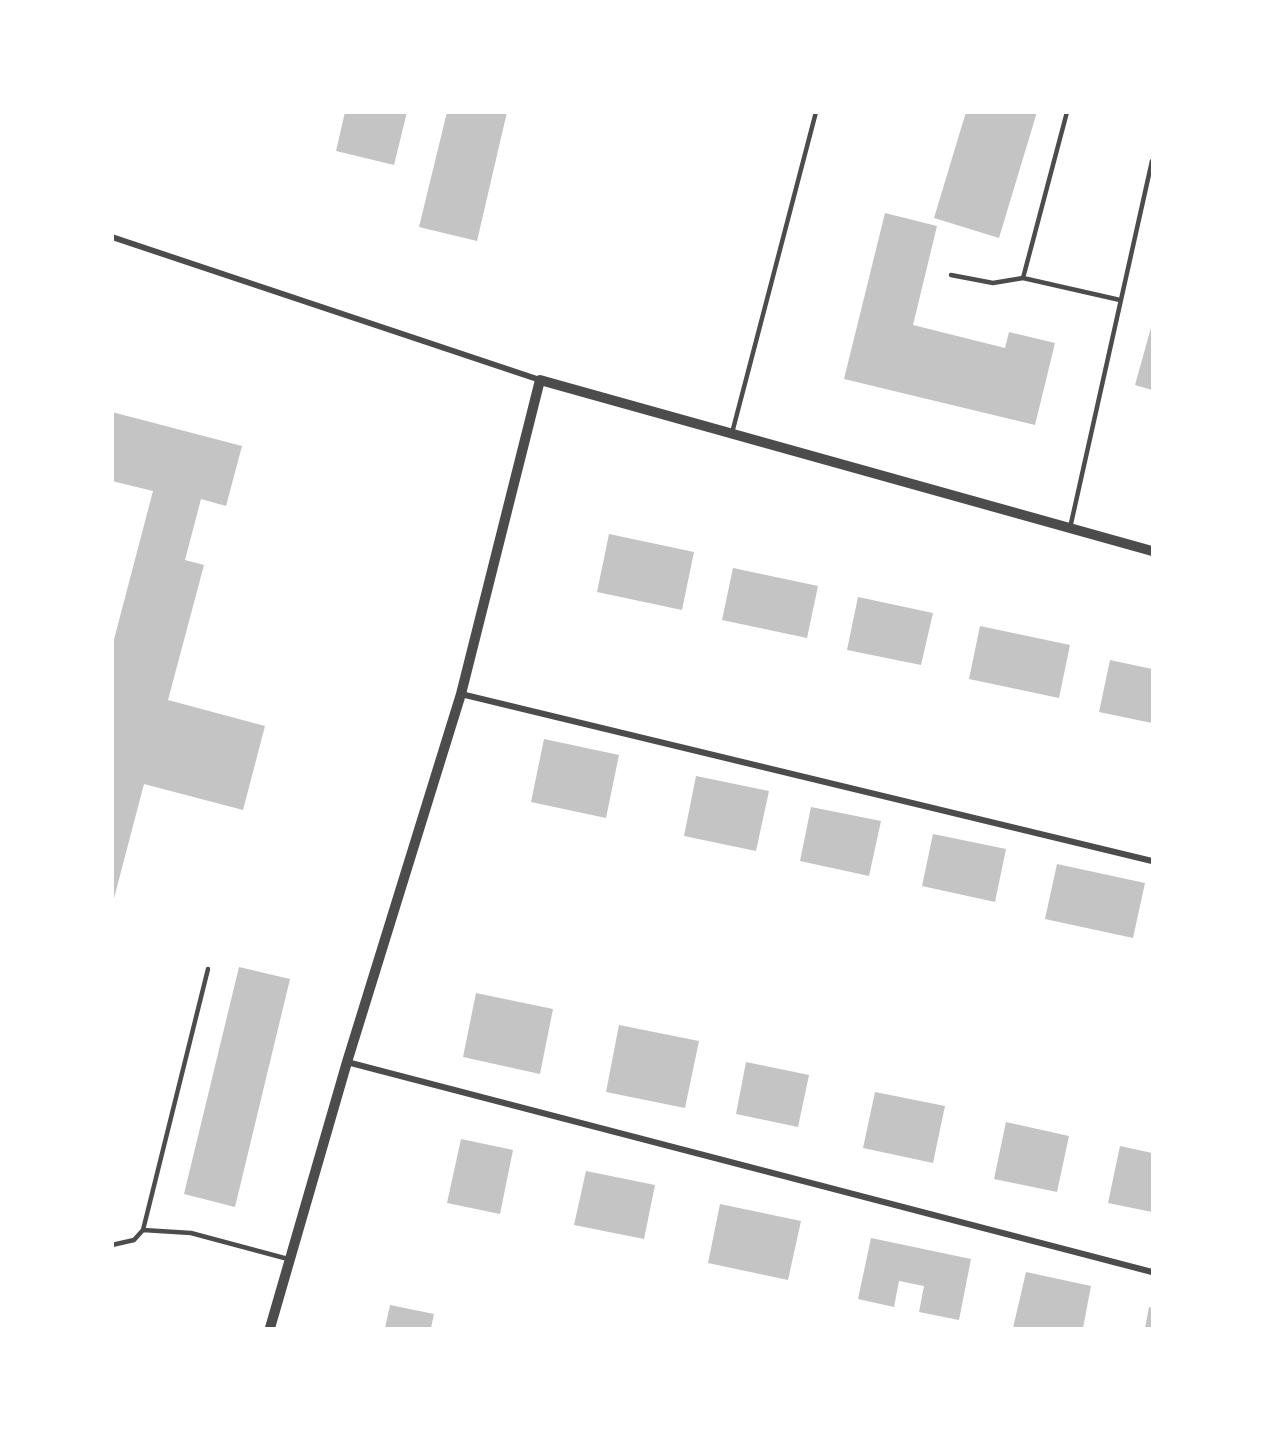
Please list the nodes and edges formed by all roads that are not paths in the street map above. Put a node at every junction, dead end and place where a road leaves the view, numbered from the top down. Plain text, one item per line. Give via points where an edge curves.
1 (816, 112) edge
2 (1067, 112) edge
3 (1152, 161) edge
4 (112, 237) edge
5 (951, 275) dead end
6 (1023, 278) junction
7 (1120, 300) junction
8 (540, 380) junction
9 (732, 433) junction
10 (1070, 528) junction
11 (1152, 551) edge
12 (461, 694) junction
13 (1152, 861) edge
14 (208, 969) dead end
15 (347, 1062) junction
16 (143, 1230) junction
17 (112, 1245) edge
18 (288, 1259) junction
19 (1152, 1272) edge
20 (270, 1329) edge

1 - 9 lane
2 - 6 lane
3 - 7 lane
4 - 8 street
5 - 6 lane via 993,284
6 - 7 lane
7 - 10 lane
8 - 9 street
8 - 12 street
9 - 10 street
10 - 11 street
12 - 13 street
12 - 15 street
14 - 16 lane
15 - 18 street
15 - 19 street
16 - 17 lane via 134,1240
16 - 18 lane via 191,1233
18 - 20 street

